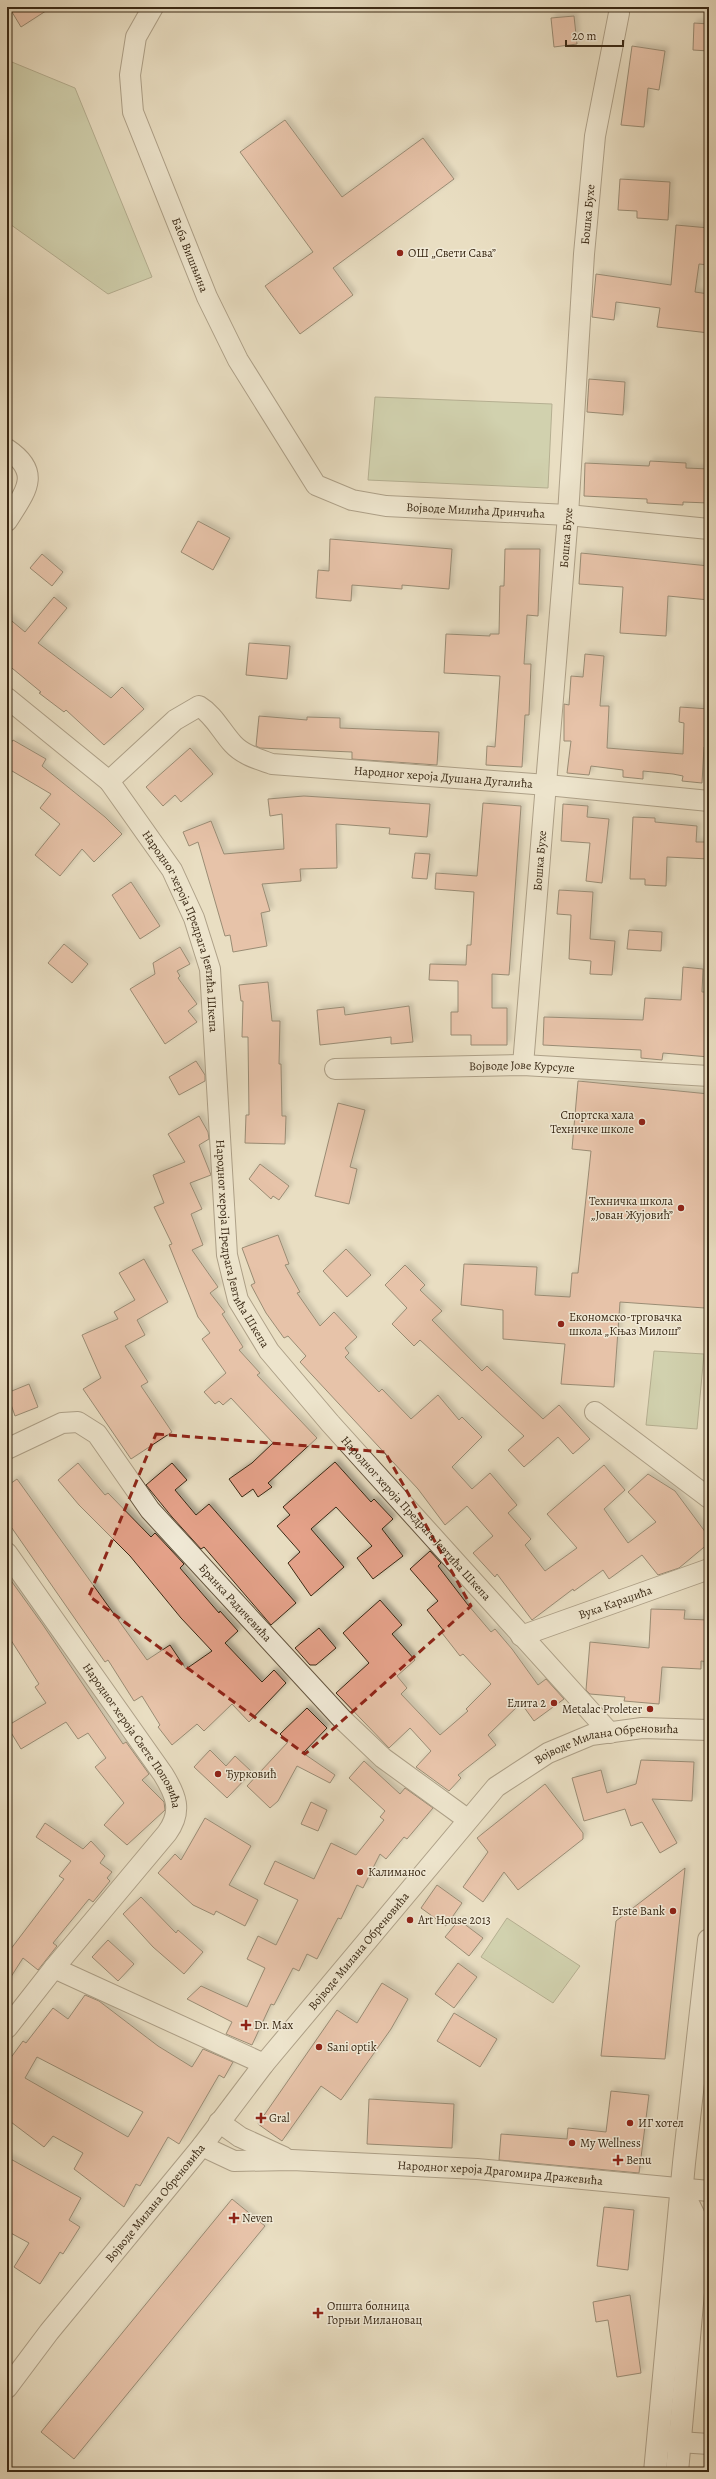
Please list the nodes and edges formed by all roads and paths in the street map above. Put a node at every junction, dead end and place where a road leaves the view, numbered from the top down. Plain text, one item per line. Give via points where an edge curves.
1 (153, 7) edge
2 (620, 13) dead end
3 (7, 449) edge
4 (316, 485) joint
5 (568, 515) junction
6 (7, 521) edge
7 (709, 529) edge
8 (7, 698) edge
9 (109, 781) junction
10 (547, 785) junction
11 (709, 800) edge
12 (523, 1064) junction
13 (335, 1070) dead end
14 (709, 1076) edge
15 (595, 1412) dead end
16 (7, 1449) edge
17 (709, 1498) edge
18 (7, 1553) edge
19 (709, 1569) edge
20 (521, 1636) junction
21 (709, 1730) edge
22 (610, 1733) junction
23 (467, 1819) junction
24 (709, 1940) edge
25 (54, 1968) junction
26 (7, 2028) edge
27 (264, 2064) junction
28 (219, 2122) junction
29 (202, 2146) junction
30 (292, 2160) junction
31 (681, 2189) junction
32 (709, 2191) edge
33 (7, 2388) edge
34 (658, 2440) junction
35 (680, 2442) junction
36 (709, 2444) edge
37 (655, 2472) edge
38 (677, 2472) edge

1 - 4 street, Баба Вишњина via 136,37 130,75 133,112 207,297 238,360
2 - 5 street, Бошка Бухе via 595,136 584,254
3 - 6 street via 26,466 29,482
4 - 5 street, Војводе Милића Дринчића via 352,500 386,506
5 - 7 street, Војводе Милића Дринчића
5 - 10 street, Бошка Бухе
8 - 9 street, Народног хероја Предрага Јевтића Шкепа
9 - 10 street, Народног хероја Душана Дугалића via 176,720 199,706 207,711 234,744 249,756 272,764
9 - 20 street, Народног хероја Предрага Јевтића Шкепа via 172,870 194,918 210,969 227,1255 238,1300 269,1351 314,1405
10 - 11 street, Народног хероја Душана Дугалића
10 - 12 street, Бошка Бухе
12 - 13 street, Војводе Јове Курсуле
12 - 14 street, Војводе Јове Курсуле
15 - 17 street
16 - 23 street, Бранка Радичевића via 62,1423 78,1422 98,1434 150,1510 343,1720 383,1758
18 - 25 street, Народног хероја Свете Поповића via 164,1774 174,1791 177,1808 176,1821
19 - 20 street, Вука Караџића
20 - 22 street, Народног хероја Предрага Јевтића Шкепа
21 - 22 street, Војводе Милана Обреновића via 642,1728
22 - 23 street, Војводе Милана Обреновића via 591,1735 569,1743 528,1764 496,1787
23 - 27 street, Војводе Милана Обреновића
24 - 31 street
25 - 26 street, Народног хероја Свете Поповића
25 - 27 street
27 - 28 street, Војводе Милана Обреновића
28 - 29 street, Војводе Милана Обреновића
28 - 30 street, Народног хероја Драгомира Дражевића via 262,2149
29 - 30 street, Народног хероја Драгомира Дражевића via 234,2161
29 - 33 street, Војводе Милана Обреновића via 49,2332
30 - 31 street, Народног хероја Драгомира Дражевића via 477,2169
31 - 32 street, Народног хероја Драгомира Дражевића
31 - 34 street
31 - 35 street via 695,2218 698,2236
34 - 35 street
34 - 37 street
35 - 36 street
35 - 38 street

